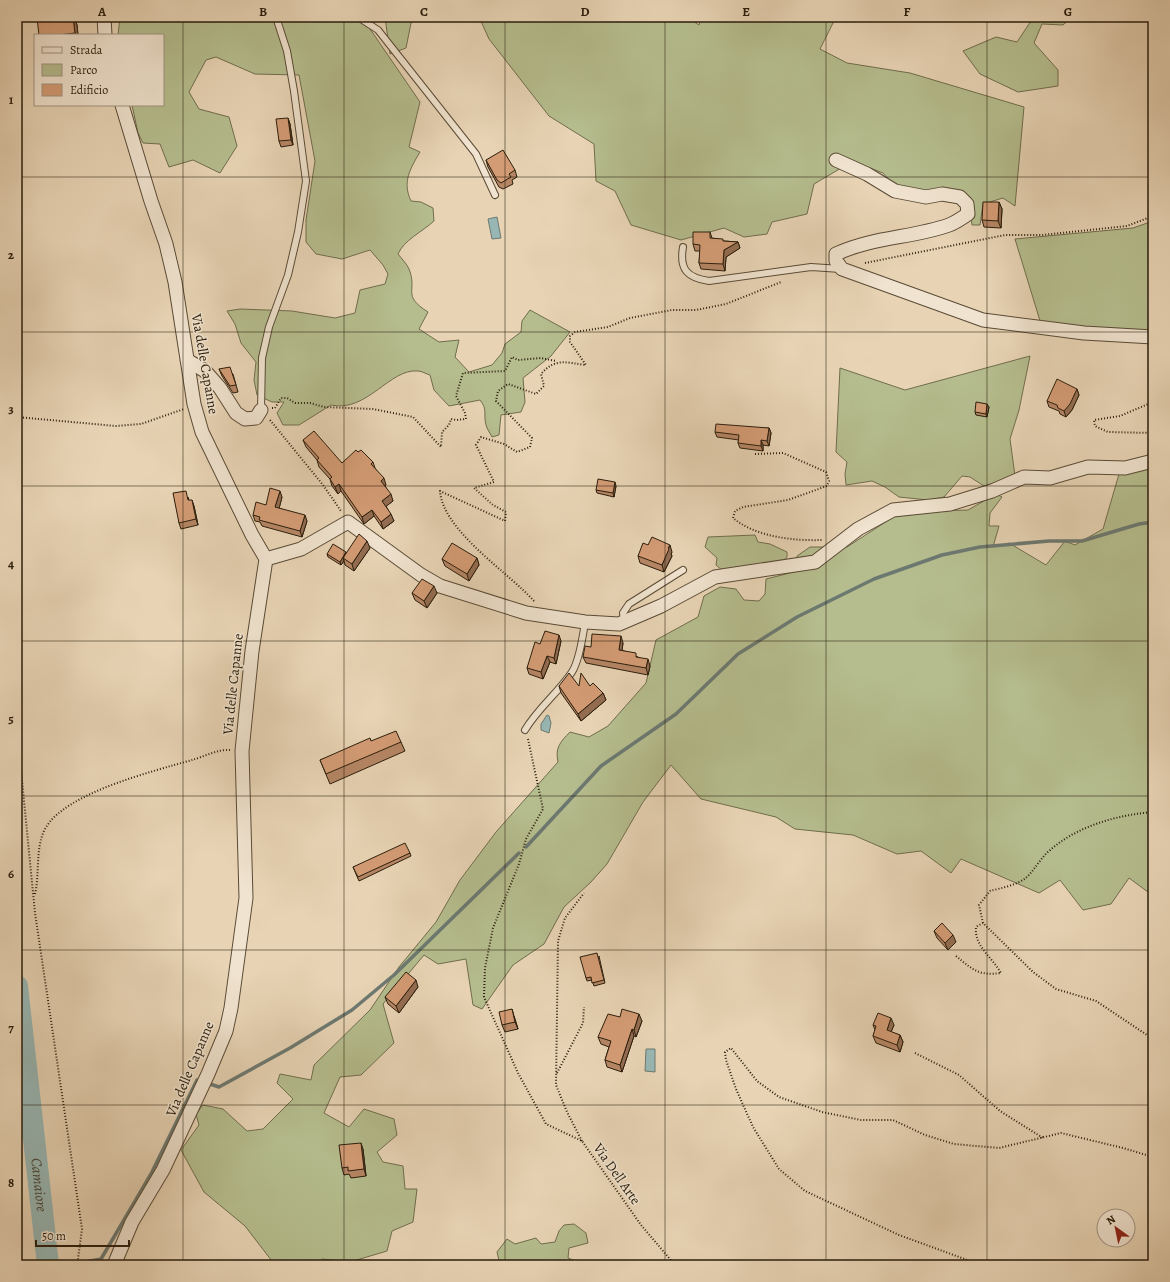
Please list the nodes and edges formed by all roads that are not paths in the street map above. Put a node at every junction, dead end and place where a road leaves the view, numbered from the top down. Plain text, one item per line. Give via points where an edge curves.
1 (104, 17) edge
2 (276, 17) edge
3 (358, 17) edge
4 (104, 34) edge
5 (122, 106) edge
6 (836, 160) dead end
7 (495, 195) dead end
8 (683, 247) dead end
9 (842, 269) junction
10 (1153, 337) edge
11 (187, 360) junction
12 (261, 410) joint
13 (1153, 461) edge
14 (266, 559) junction
15 (683, 570) dead end
16 (585, 622) junction
17 (624, 622) junction
18 (525, 730) road end
19 (114, 1265) edge

1 - 4 street
2 - 12 lane via 287,51 306,181 288,275 269,327 262,358
3 - 7 lane via 378,30 476,154
5 - 11 street, Via delle Capanne via 166,244 175,282
6 - 9 street via 867,174 895,191 926,197 942,194 960,196 967,204 968,214 950,225 847,249 836,254 836,260
8 - 9 lane via 681,258 684,268 694,279 709,281 811,267
9 - 10 street via 983,320 1084,333
11 - 12 street via 205,371 236,413 245,419 256,418
11 - 14 street, Via delle Capanne via 194,404 202,432
13 - 17 street via 1125,468 1088,467 1050,478 1024,477 992,491 950,504 893,510 858,529 815,562 715,578
14 - 16 street via 301,549 348,522 440,586 526,613
14 - 19 street, Via delle Capanne via 252,651 242,751 246,898 231,1008 226,1031 208,1074 169,1158 132,1222
15 - 17 lane via 628,604 623,614
16 - 17 street
16 - 18 lane via 573,671 534,715

